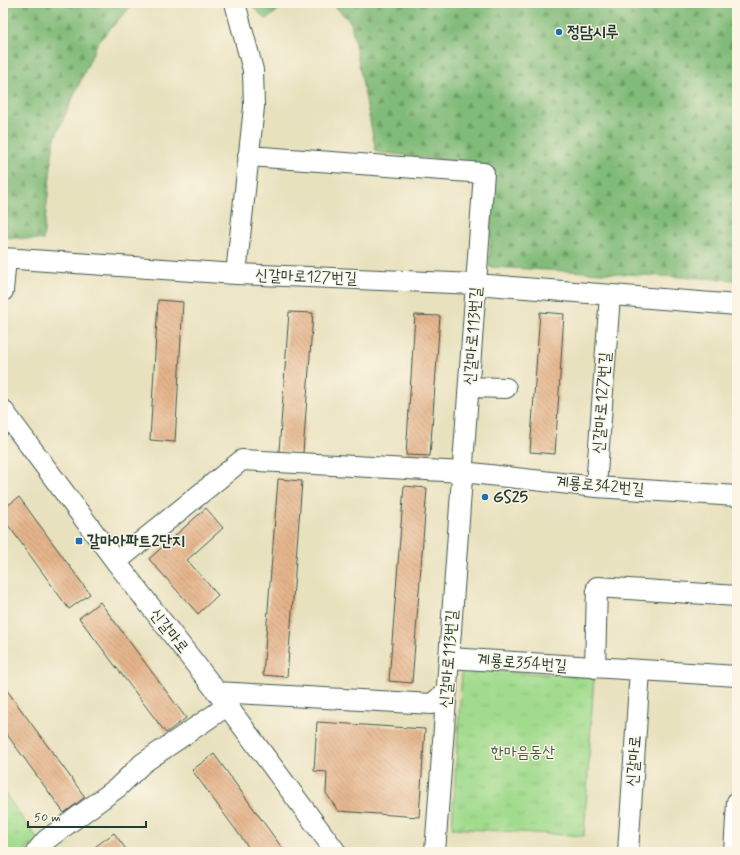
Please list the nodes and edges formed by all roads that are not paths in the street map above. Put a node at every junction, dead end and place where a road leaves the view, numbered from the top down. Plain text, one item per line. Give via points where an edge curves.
1 (235, 3) edge
2 (248, 156) junction
3 (4, 258) edge
4 (236, 274) junction
5 (476, 284) junction
6 (3, 291) edge
7 (610, 295) junction
8 (737, 305) edge
9 (469, 387) junction
10 (506, 388) dead end
11 (3, 410) edge
12 (463, 472) junction
13 (596, 486) junction
14 (737, 496) edge
15 (116, 562) junction
16 (737, 596) edge
17 (449, 658) junction
18 (595, 668) junction
19 (640, 670) junction
20 (737, 676) edge
21 (447, 691) junction
22 (222, 699) junction
23 (737, 802) edge
24 (36, 852) edge
25 (336, 852) edge
26 (435, 852) edge
27 (628, 852) edge
28 (734, 852) edge

1 - 2 street via 253,70 254,107
2 - 4 street
2 - 5 street, 신갈마로113번길 via 484,173
3 - 4 street, 신갈마로127번길
3 - 6 street
4 - 5 street, 신갈마로127번길
5 - 7 street, 신갈마로127번길
5 - 9 street, 신갈마로113번길
7 - 8 street, 신갈마로127번길
7 - 13 street, 신갈마로127번길
9 - 10 street
9 - 12 street, 신갈마로113번길
11 - 15 street, 신갈마로
12 - 13 street, 계룡로342번길
12 - 15 street, 계룡로342번길 via 242,460
12 - 17 street, 신갈마로113번길
13 - 14 street, 계룡로342번길
15 - 22 street, 신갈마로
16 - 18 street via 597,587
17 - 18 street, 계룡로354번길
17 - 21 street, 신갈마로113번길
18 - 19 street, 계룡로354번길
19 - 20 street, 계룡로354번길
19 - 27 street, 신갈마로
21 - 22 street via 432,704
21 - 26 street, 신갈마로113번길
22 - 24 street via 143,763 117,788 46,840
22 - 25 street, 신갈마로
23 - 28 street

